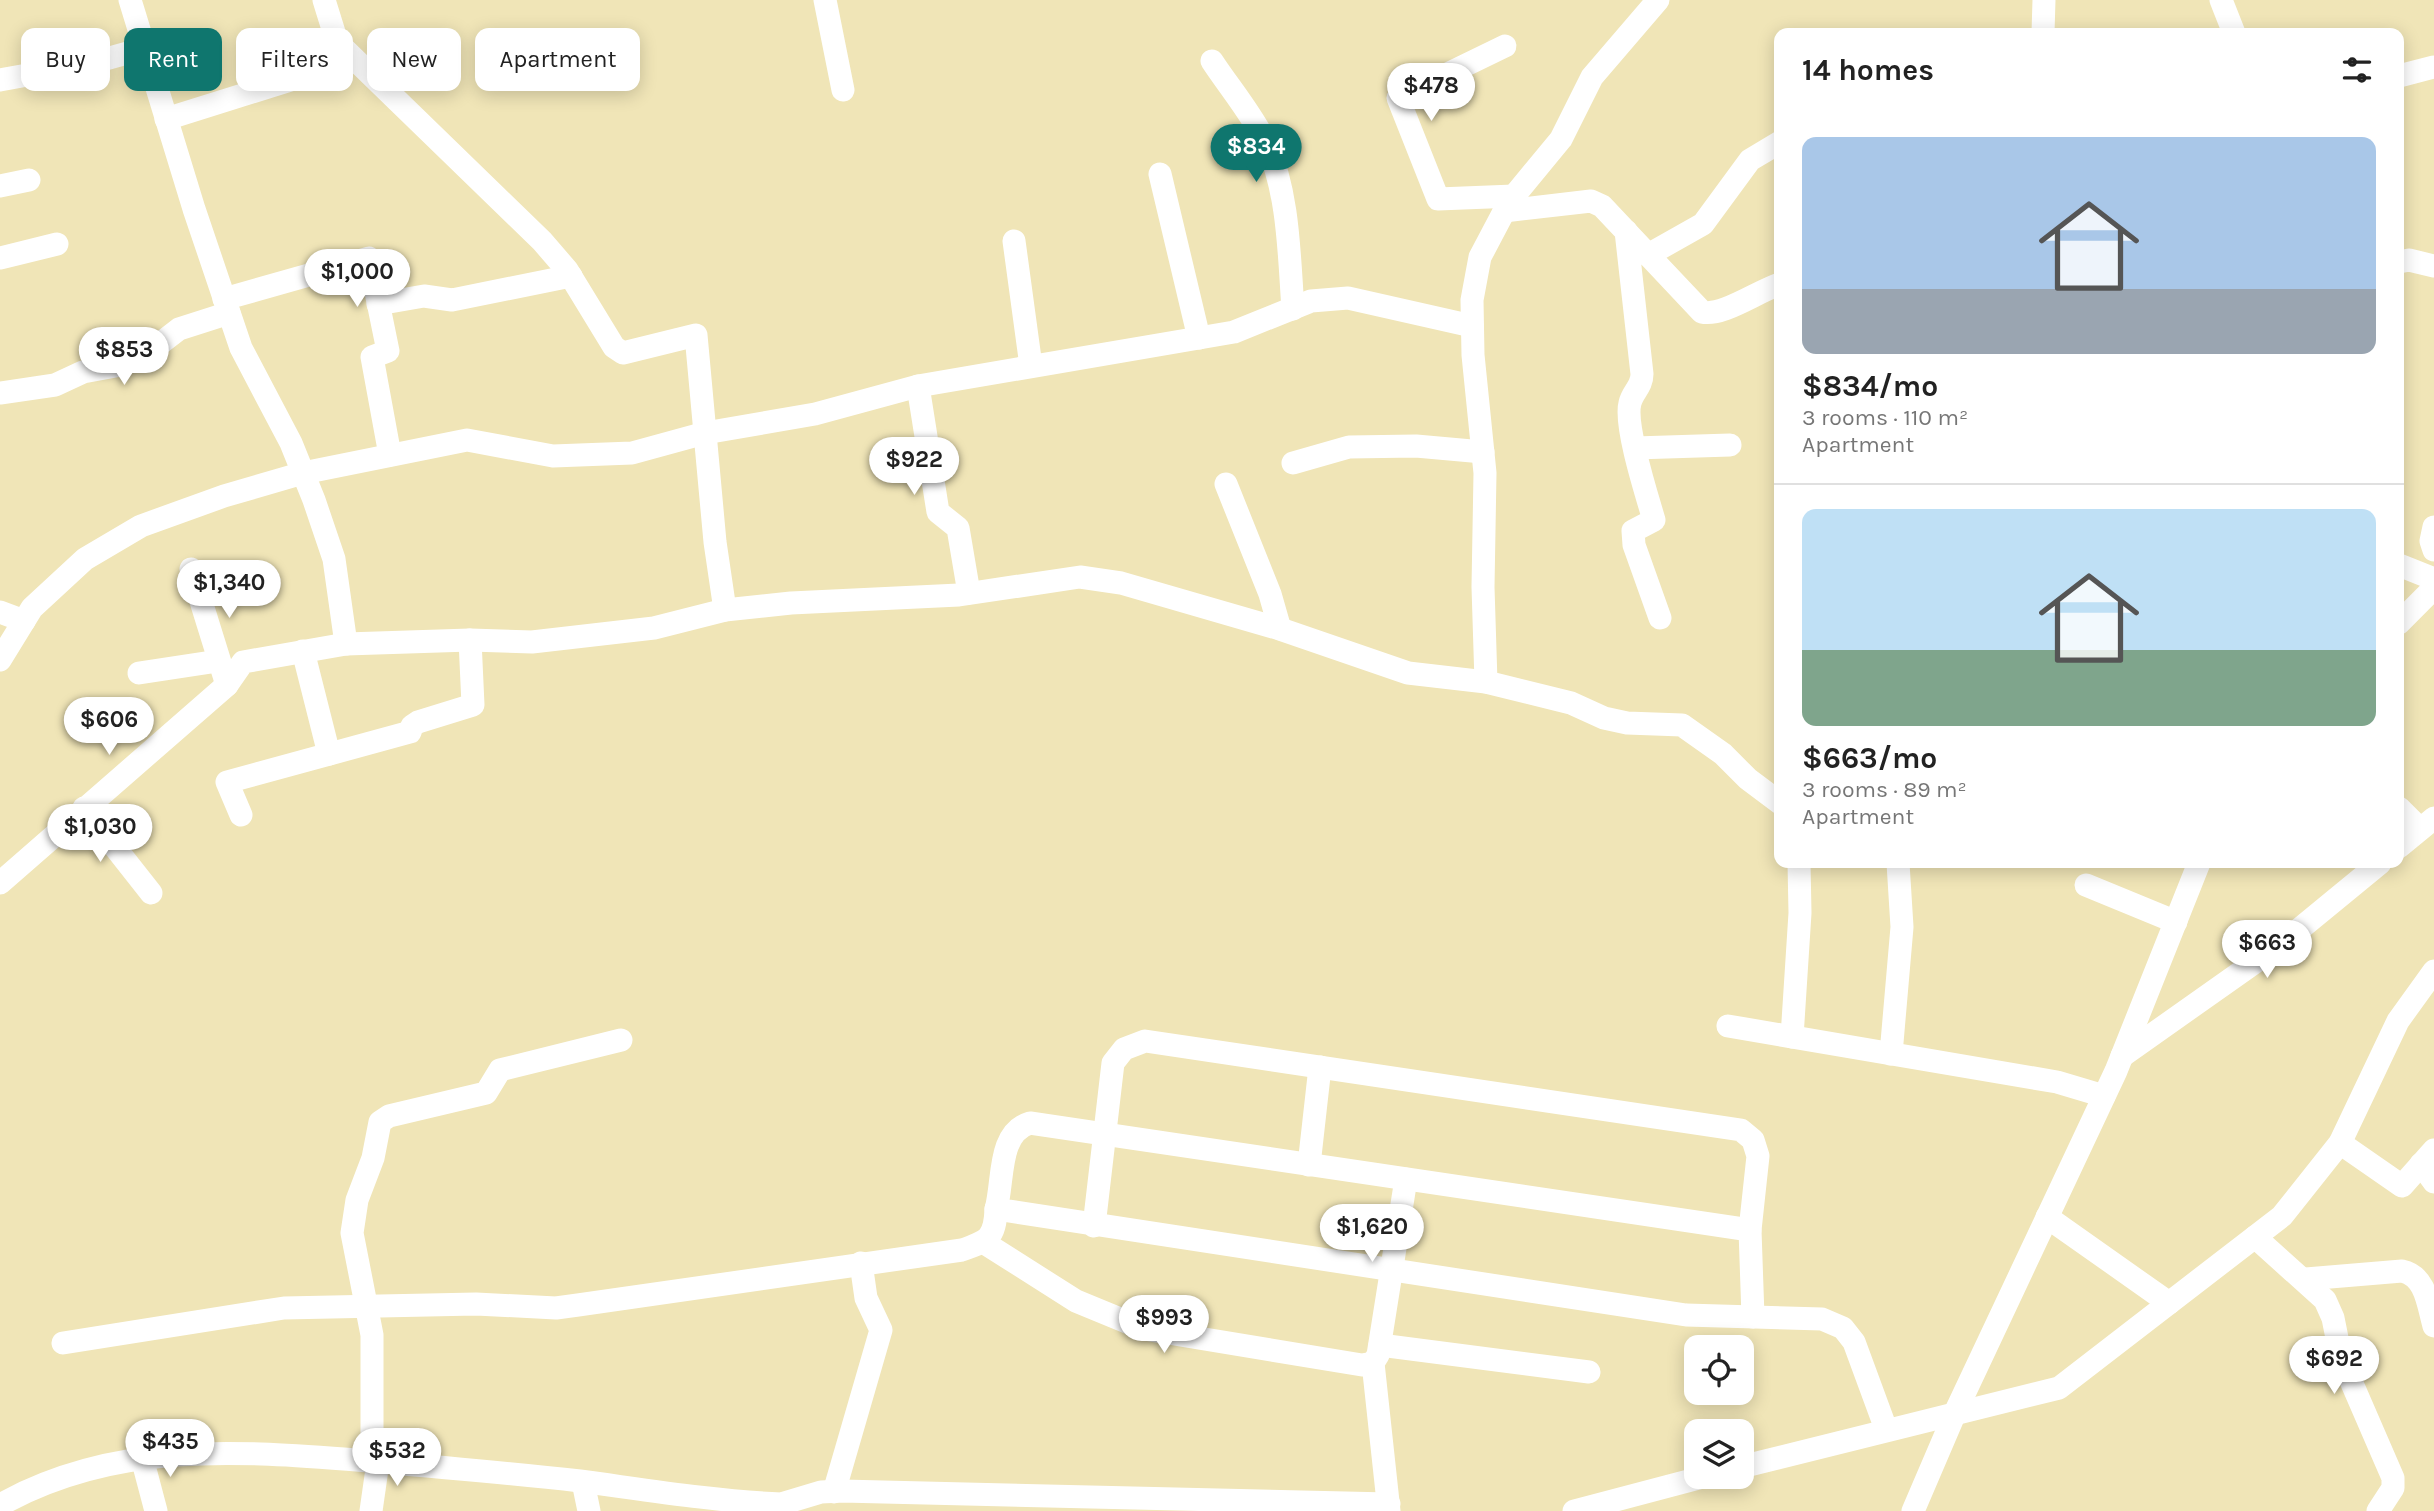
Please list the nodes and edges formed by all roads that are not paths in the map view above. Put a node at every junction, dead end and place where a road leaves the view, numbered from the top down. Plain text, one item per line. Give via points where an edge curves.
1 (130, 0) edge
2 (324, 0) edge
3 (825, 0) edge
4 (1658, 0) edge
5 (2044, 0) edge
6 (2221, 0) edge
7 (139, 28) edge
8 (2043, 28) edge
9 (2232, 28) edge
10 (1505, 46) dead end
11 (124, 54) edge
12 (354, 60) junction
13 (1212, 61) dead end
14 (2434, 67) edge
15 (2404, 75) edge
16 (0, 80) edge
17 (843, 90) dead end
18 (158, 91) edge
19 (166, 119) junction
20 (1774, 146) edge
21 (1160, 174) dead end
22 (29, 180) dead end
23 (0, 186) edge
24 (1509, 204) junction
25 (1626, 231) junction
26 (1014, 241) dead end
27 (57, 244) dead end
28 (1648, 255) junction
29 (0, 258) edge
30 (2404, 261) edge
31 (2434, 266) edge
32 (571, 276) junction
33 (1774, 286) edge
34 (378, 304) junction
35 (227, 306) junction
36 (1293, 309) junction
37 (1472, 326) junction
38 (1199, 338) junction
39 (1031, 366) junction
40 (918, 386) junction
41 (0, 393) edge
42 (705, 433) junction
43 (1730, 445) dead end
44 (1635, 448) junction
45 (1483, 452) junction
46 (390, 455) junction
47 (1293, 463) dead end
48 (303, 473) junction
49 (1226, 484) dead end
50 (2434, 527) edge
51 (2434, 550) edge
52 (2404, 567) edge
53 (191, 569) dead end
54 (2434, 579) edge
55 (2434, 588) edge
56 (969, 593) junction
57 (725, 610) junction
58 (0, 612) edge
59 (1660, 618) dead end
60 (2404, 618) edge
61 (24, 621) junction
62 (1280, 629) junction
63 (470, 640) junction
64 (346, 644) junction
65 (303, 651) junction
66 (0, 660) edge
67 (218, 661) junction
68 (139, 673) dead end
69 (1486, 682) junction
70 (227, 685) junction
71 (329, 754) junction
72 (1774, 798) edge
73 (84, 808) junction
74 (2404, 811) edge
75 (241, 815) dead end
76 (2427, 824) edge
77 (2404, 843) edge
78 (1799, 868) edge
79 (1898, 868) edge
80 (2197, 868) edge
81 (2374, 868) edge
82 (0, 883) edge
83 (2086, 885) dead end
84 (151, 893) dead end
85 (2176, 922) junction
86 (2434, 971) edge
87 (1728, 1026) dead end
88 (1792, 1037) junction
89 (621, 1040) dead end
90 (1891, 1054) junction
91 (2122, 1056) junction
92 (1320, 1067) junction
93 (2104, 1096) junction
94 (1104, 1134) junction
95 (2340, 1143) junction
96 (1309, 1165) junction
97 (2430, 1165) edge
98 (1406, 1179) junction
99 (996, 1209) junction
100 (2047, 1217) junction
101 (1094, 1226) junction
102 (1750, 1230) junction
103 (2255, 1237) junction
104 (984, 1242) junction
105 (861, 1263) junction
106 (1393, 1271) junction
107 (2306, 1279) junction
108 (2169, 1303) junction
109 (366, 1305) junction
110 (1753, 1317) junction
111 (2434, 1326) edge
112 (63, 1343) dead end
113 (1377, 1354) junction
114 (1589, 1372) dead end
115 (1955, 1413) junction
116 (1886, 1429) junction
117 (142, 1458) junction
118 (375, 1462) junction
119 (1754, 1464) edge
120 (583, 1482) junction
121 (1684, 1482) edge
122 (826, 1498) edge
123 (0, 1505) edge
124 (1389, 1507) edge
125 (156, 1511) edge
126 (371, 1511) edge
127 (589, 1511) edge
128 (1574, 1511) edge
129 (1913, 1511) edge
130 (2378, 1511) edge

1 - 7 street
2 - 12 street via 337,42
3 - 17 street
4 - 24 street via 1592,77 1561,139
5 - 8 street
6 - 9 street
10 - 24 street via 1398,98 1438,199
11 - 16 street
12 - 19 street
12 - 32 street via 541,241
13 - 36 street via 1266,142 1277,176 1289,249
14 - 15 street
18 - 19 street
19 - 35 street
20 - 28 street via 1751,160 1703,224
21 - 38 street
22 - 23 street
24 - 25 street via 1591,201
24 - 37 street via 1480,257
25 - 28 street
25 - 44 street via 1642,374 1630,404
26 - 39 street
27 - 29 street
28 - 33 street via 1702,312 1712,315
30 - 31 street
32 - 34 street via 453,300 424,296
32 - 42 street via 614,347 623,353 696,335
34 - 35 street via 369,258
34 - 46 street via 388,351 372,357
35 - 41 street via 121,365 83,372 55,385
35 - 48 street via 241,348
36 - 37 street via 1348,298
36 - 38 street via 1234,332
37 - 45 street
38 - 39 street
39 - 40 street
40 - 42 street via 815,414
40 - 56 street via 938,512 958,528
42 - 46 street via 632,453 553,456 467,440
42 - 57 street
43 - 44 street
44 - 59 street via 1654,520 1633,531 1634,545
45 - 47 street via 1349,447
45 - 69 street
46 - 48 street
48 - 61 street via 141,526 85,559
48 - 64 street via 334,559
49 - 62 street
50 - 51 street
52 - 54 street
53 - 67 street
55 - 60 street
56 - 57 street
56 - 62 street via 1080,577 1121,583
57 - 63 street via 654,628 532,642
58 - 61 street
61 - 66 street
62 - 69 street via 1408,673
63 - 64 street
63 - 71 street via 474,705 418,722 410,732
64 - 65 street
65 - 70 street via 243,662
65 - 71 street
67 - 68 street
67 - 70 street
69 - 72 street via 1571,704 1604,718 1682,725
70 - 73 street
71 - 75 street via 227,782
73 - 82 street
73 - 84 street
74 - 76 street
76 - 77 street
78 - 88 street
79 - 90 street via 1902,927
80 - 85 street
81 - 91 street via 2285,941
83 - 85 street
85 - 91 street
86 - 95 street via 2398,1021
87 - 88 street
88 - 90 street
89 - 109 street via 500,1070 486,1093 380,1122 352,1233
90 - 93 street via 2057,1082
91 - 93 street
92 - 94 street via 1145,1041 1124,1049 1113,1063
92 - 96 street
92 - 102 street via 1741,1130 1753,1140 1758,1156
93 - 100 street
94 - 96 street
94 - 99 street via 1030,1123 1019,1126 1010,1138
94 - 101 street
95 - 97 street via 2402,1186
95 - 103 street via 2282,1216
96 - 98 street
98 - 102 street
98 - 106 street
99 - 101 street
99 - 104 street via 995,1229
100 - 108 street
100 - 115 street
101 - 106 street
102 - 110 street
103 - 107 street
103 - 108 street
104 - 105 street via 961,1250
104 - 113 street via 1076,1301 1144,1329 1362,1366
105 - 109 street via 556,1308
105 - 122 street via 866,1298 881,1330
106 - 110 street via 1686,1315
106 - 113 street
107 - 111 street via 2413,1273 2420,1281
107 - 130 street via 2325,1300 2333,1318 2340,1358 2393,1478 2393,1488
108 - 115 street via 2059,1388
109 - 112 street via 284,1308
109 - 118 street via 372,1335
110 - 116 street via 1822,1319 1843,1328 1854,1342
113 - 114 street
113 - 124 street
115 - 116 street
115 - 129 street
116 - 119 street
117 - 118 street via 268,1453
117 - 123 street via 32,1487
117 - 125 street
118 - 120 street
118 - 126 street
120 - 122 street via 781,1504
120 - 127 street
121 - 128 street
122 - 124 street

